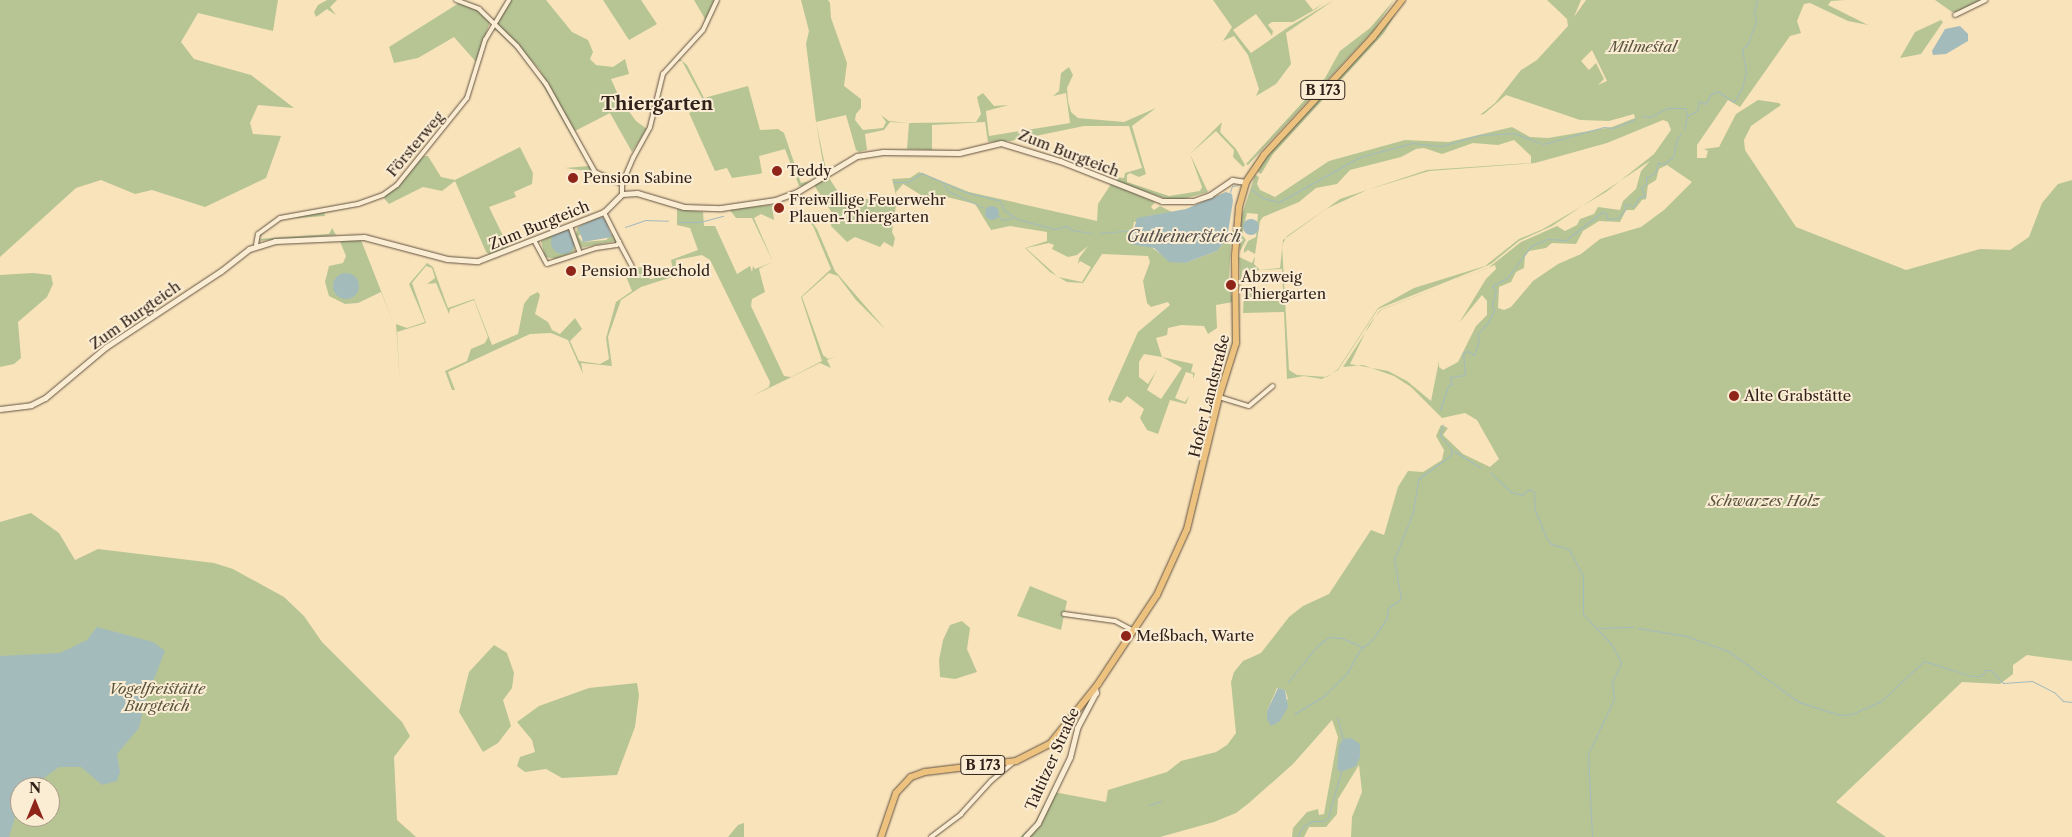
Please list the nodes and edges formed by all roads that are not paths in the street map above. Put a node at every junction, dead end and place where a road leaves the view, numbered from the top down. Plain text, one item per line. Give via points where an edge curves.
1 (456, 0) edge
2 (509, 0) edge
3 (717, 0) edge
4 (1402, 0) edge
5 (1986, 0) edge
6 (1955, 15) dead end
7 (493, 22) junction
8 (1246, 182) junction
9 (622, 184) junction
10 (622, 194) junction
11 (604, 212) junction
12 (570, 226) junction
13 (534, 240) junction
14 (620, 242) junction
15 (256, 246) junction
16 (580, 252) junction
17 (632, 266) dead end
18 (1273, 386) dead end
19 (1219, 397) junction
20 (0, 409) edge
21 (1064, 614) dead end
22 (1134, 631) junction
23 (1095, 688) junction
24 (1016, 761) junction
25 (881, 837) edge
26 (931, 837) edge
27 (1025, 837) edge

1 - 7 street via 479,9
2 - 7 street, Försterweg
3 - 9 street via 703,30 663,74 650,127
4 - 8 main road, Hofer Landstraße / B 173 via 1373,37 1264,155
5 - 6 street
7 - 9 street via 539,74 595,172
7 - 15 street, Försterweg via 467,98 397,184 383,195 358,204 280,218 258,234
8 - 10 street, Zum Burgteich via 1232,180 1210,195 1193,201 1162,201 1060,161 1000,142 959,152 883,152 857,156 797,192 775,200 721,208 684,207 637,193
8 - 19 main road, Hofer Landstraße / B 173 via 1238,214 1234,255 1238,332
9 - 10 street
10 - 11 street, Zum Burgteich
11 - 12 street, Zum Burgteich
11 - 14 street
12 - 13 street, Zum Burgteich
12 - 16 street
13 - 15 street, Zum Burgteich via 485,260 469,262 364,237 294,239
13 - 16 street via 547,264
14 - 16 street
14 - 17 street
15 - 20 street, Zum Burgteich via 106,347 60,388 30,404
18 - 19 street via 1249,406
19 - 22 main road, Hofer Landstraße / B 173 via 1187,529 1166,579
21 - 22 street via 1116,621
22 - 23 main road, Hofer Landstraße / B 173
23 - 24 main road, Hofer Landstraße / B 173 via 1050,744
23 - 27 street, Taltitzer Straße via 1096,693 1077,728 1070,757 1038,823
24 - 25 main road, Hofer Landstraße / B 173 via 925,772 910,777 896,793
24 - 26 street, Hofer Landstraße via 991,781 961,814

